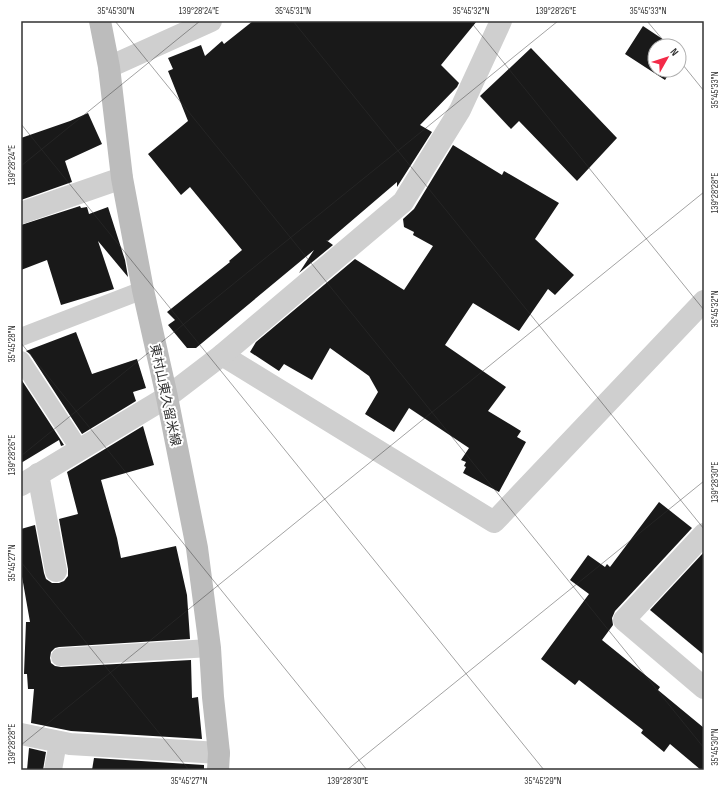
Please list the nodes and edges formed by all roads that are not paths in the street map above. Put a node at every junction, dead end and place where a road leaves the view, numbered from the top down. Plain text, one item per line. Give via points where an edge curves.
1 (100, 21) edge
2 (211, 21) edge
3 (501, 21) edge
4 (109, 67) junction
5 (122, 178) junction
6 (21, 213) edge
7 (143, 290) junction
8 (704, 301) edge
9 (21, 337) edge
10 (222, 355) junction
11 (21, 360) edge
12 (166, 397) junction
13 (80, 450) junction
14 (26, 480) edge
15 (704, 534) edge
16 (56, 571) dead end
17 (210, 648) junction
18 (60, 657) dead end
19 (704, 688) edge
20 (21, 734) edge
21 (58, 742) junction
22 (218, 762) edge
23 (53, 770) edge

1 - 4 main road, 東村山東久留米線
2 - 4 street
3 - 10 street via 460,110 403,202
4 - 5 main road, 東村山東久留米線
5 - 6 street
5 - 7 main road, 東村山東久留米線
7 - 9 lane
7 - 12 main road, 東村山東久留米線
8 - 10 street via 494,522
10 - 12 street
11 - 13 lane
12 - 13 street
12 - 17 main road, 東村山東久留米線 via 197,548
13 - 14 street
14 - 16 street
15 - 19 street via 624,620
17 - 18 lane
17 - 22 main road, 東村山東久留米線
20 - 21 street
21 - 22 street
21 - 23 lane

